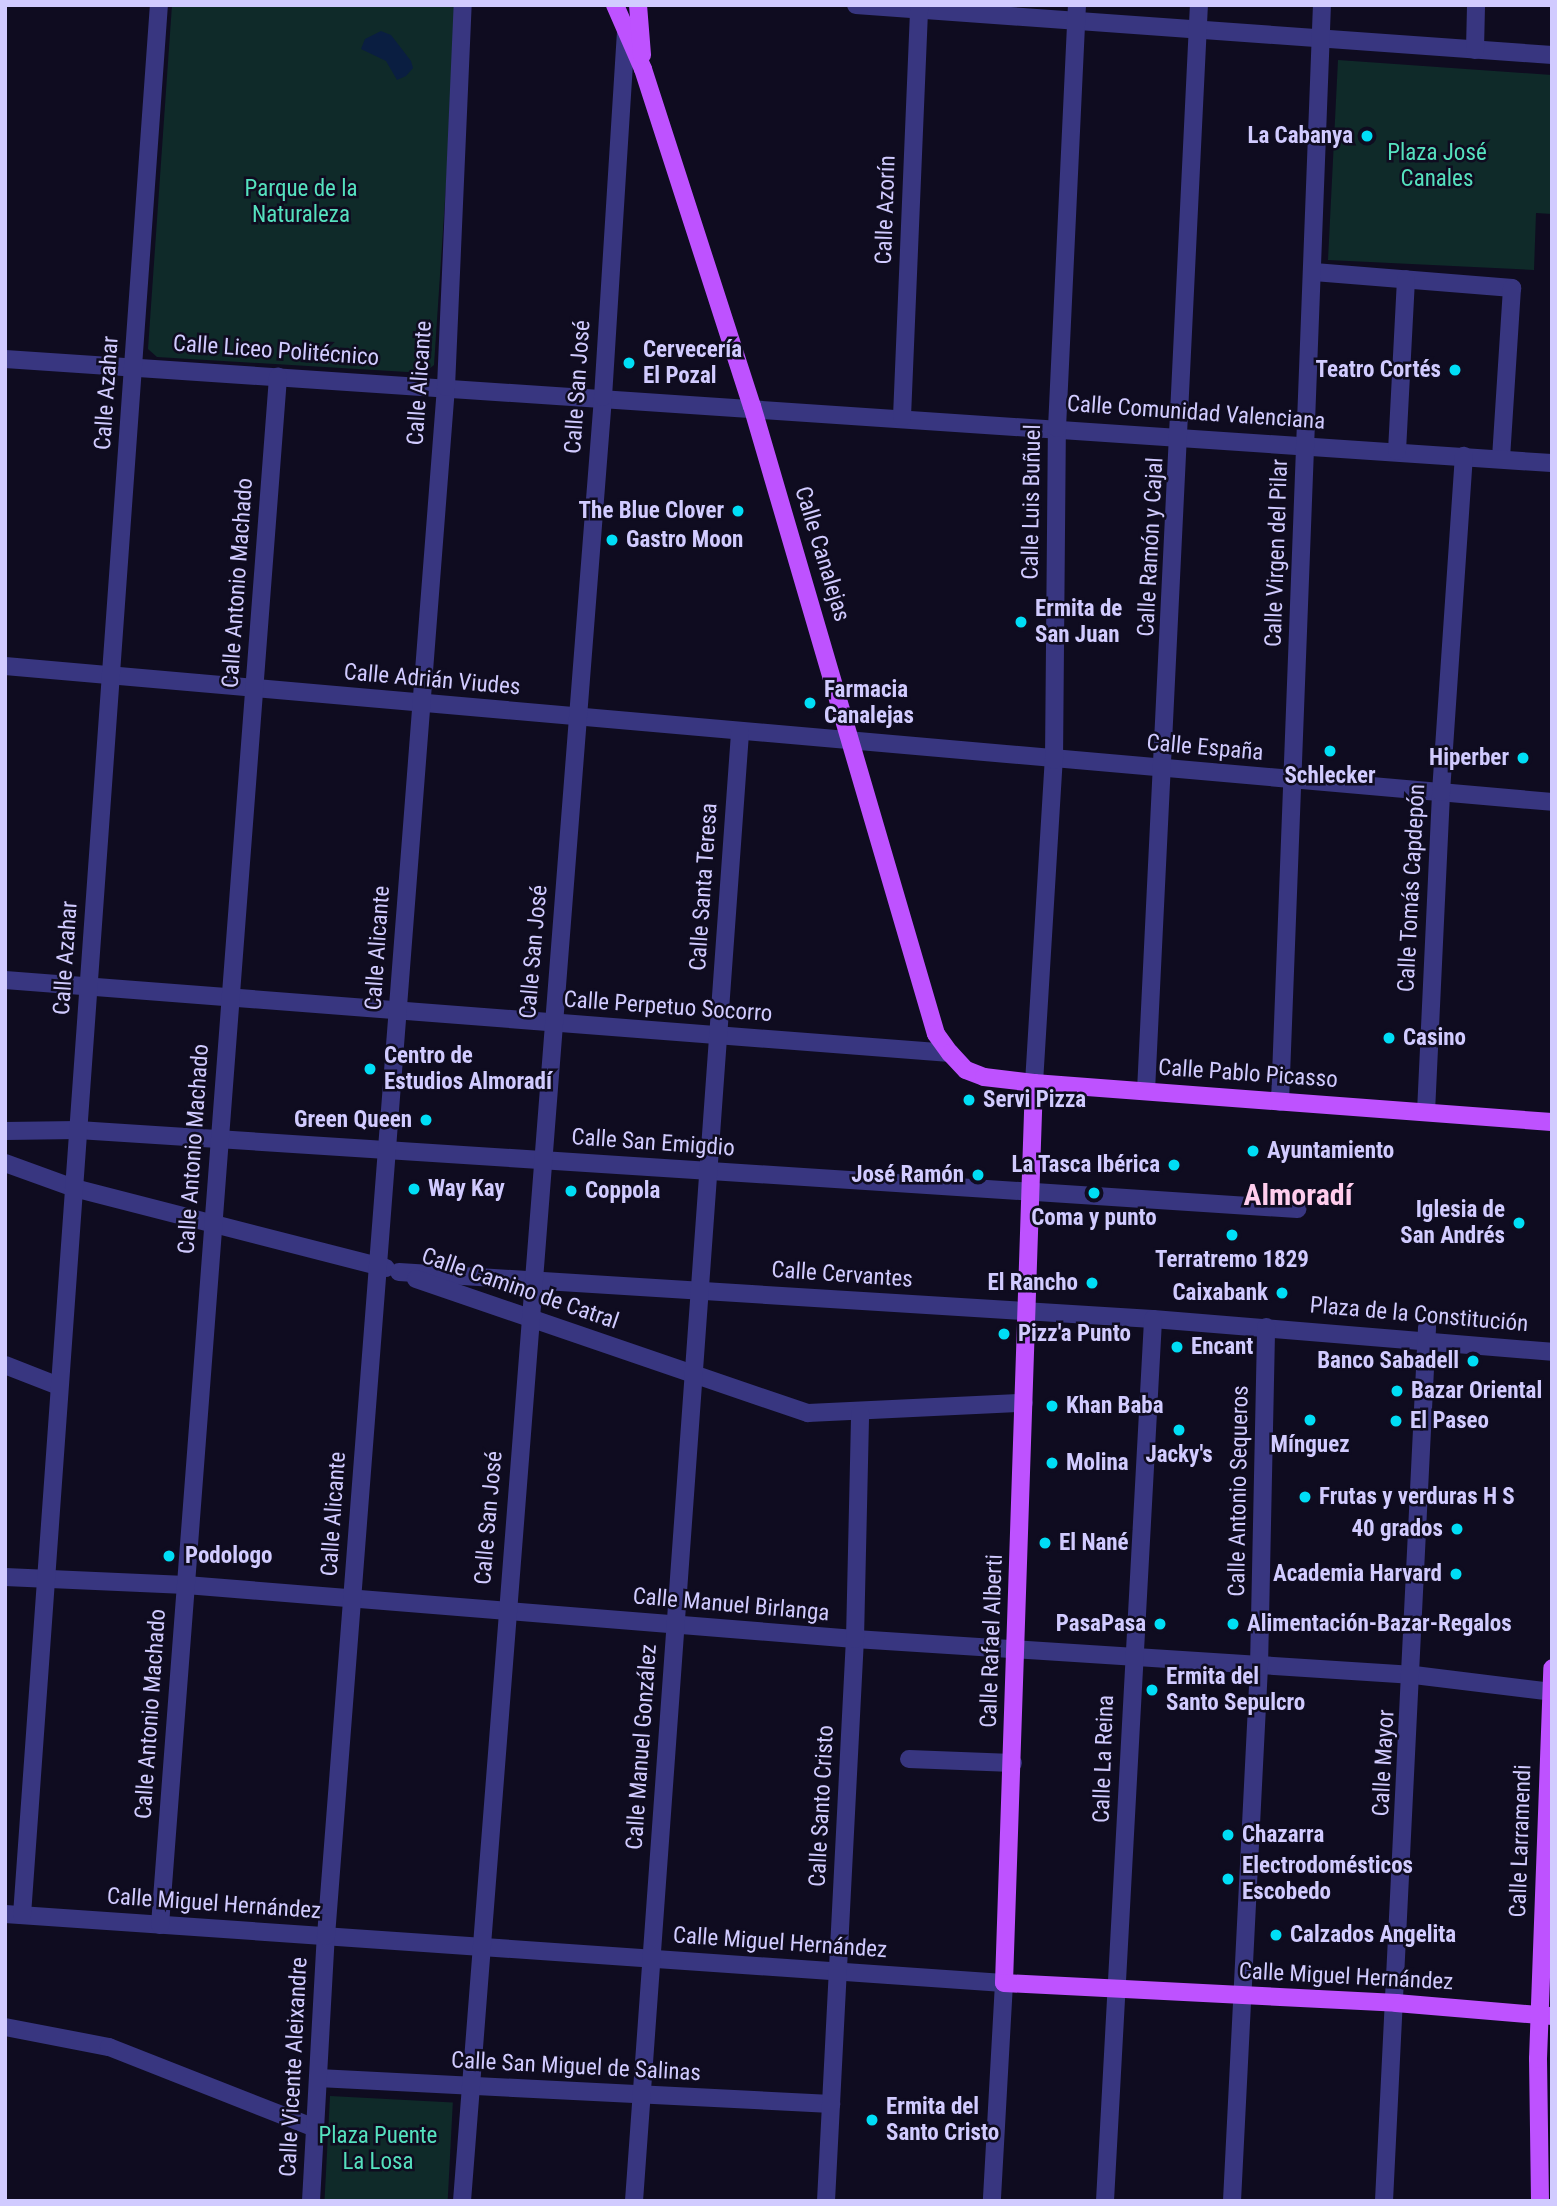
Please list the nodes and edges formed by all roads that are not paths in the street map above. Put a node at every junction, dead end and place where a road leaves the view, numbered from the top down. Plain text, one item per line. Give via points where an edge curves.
1 (159, 5) edge
2 (463, 5) edge
3 (615, 5) edge
4 (638, 5) edge
5 (856, 5) edge
6 (1199, 5) edge
7 (1322, 5) edge
8 (1476, 5) edge
9 (919, 8) edge
10 (1077, 13) edge
11 (1199, 30) junction
12 (626, 32) junction
13 (1320, 39) junction
14 (1475, 50) junction
15 (1552, 55) edge
16 (643, 69) junction
17 (1314, 272) junction
18 (1406, 279) junction
19 (5, 359) edge
20 (133, 367) junction
21 (278, 376) junction
22 (446, 387) junction
23 (603, 397) junction
24 (752, 406) junction
25 (902, 417) junction
26 (1057, 428) junction
27 (1180, 436) junction
28 (1305, 446) junction
29 (1397, 451) junction
30 (1464, 456) junction
31 (1501, 459) junction
32 (1552, 463) edge
33 (5, 666) edge
34 (111, 676) junction
35 (254, 689) junction
36 (421, 704) junction
37 (577, 718) junction
38 (740, 733) junction
39 (854, 743) junction
40 (1054, 760) junction
41 (1165, 769) junction
42 (1294, 780) junction
43 (1441, 792) junction
44 (1552, 802) edge
45 (5, 980) edge
46 (88, 986) junction
47 (231, 997) junction
48 (397, 1010) junction
49 (553, 1022) junction
50 (718, 1035) junction
51 (950, 1053) junction
52 (1034, 1083) junction
53 (1146, 1091) junction
54 (1280, 1102) junction
55 (1426, 1112) junction
56 (1552, 1122) edge
57 (78, 1130) junction
58 (5, 1131) edge
59 (220, 1139) junction
60 (387, 1150) junction
61 (542, 1160) junction
62 (5, 1163) edge
63 (708, 1171) junction
64 (74, 1188) junction
65 (1032, 1192) junction
66 (1297, 1209) dead end
67 (213, 1221) junction
68 (378, 1265) junction
69 (398, 1272) junction
70 (533, 1280) junction
71 (699, 1291) junction
72 (1027, 1311) junction
73 (1153, 1319) junction
74 (529, 1320) junction
75 (1275, 1328) junction
76 (1427, 1333) junction
77 (1552, 1352) edge
78 (5, 1365) edge
79 (693, 1376) junction
80 (60, 1386) junction
81 (1024, 1403) junction
82 (860, 1413) junction
83 (5, 1565) edge
84 (5, 1577) edge
85 (46, 1579) junction
86 (186, 1585) junction
87 (352, 1598) junction
88 (506, 1611) junction
89 (675, 1625) junction
90 (855, 1639) junction
91 (1017, 1650) junction
92 (1133, 1658) junction
93 (1259, 1667) junction
94 (1552, 1668) edge
95 (1413, 1675) junction
96 (1551, 1692) edge
97 (908, 1759) dead end
98 (1013, 1763) junction
99 (13, 1914) edge
100 (160, 1925) junction
101 (326, 1936) junction
102 (479, 1947) junction
103 (651, 1959) junction
104 (838, 1972) junction
105 (1004, 1983) junction
106 (1119, 1991) junction
107 (1245, 1996) junction
108 (1396, 2003) junction
109 (1546, 2016) edge
110 (5, 2027) edge
111 (318, 2078) junction
112 (468, 2086) junction
113 (642, 2095) junction
114 (831, 2104) junction
115 (315, 2128) junction
116 (311, 2201) edge
117 (462, 2201) edge
118 (634, 2201) edge
119 (826, 2201) edge
120 (992, 2201) edge
121 (1105, 2201) edge
122 (1232, 2201) edge
123 (1384, 2201) edge
124 (1540, 2201) edge

1 - 20 street, Calle Azahar
2 - 22 street, Calle Alicante
3 - 12 main road, Calle Canalejas
4 - 16 main road, Calle Canalejas
5 - 9 street
6 - 11 street, Calle Ramón y Cajal
7 - 13 street, Calle Virgen del Pilar
8 - 14 street
9 - 10 street
9 - 25 street, Calle Azorín
10 - 11 street
10 - 26 street, Calle Luis Buñuel
11 - 13 street
11 - 27 street, Calle Ramón y Cajal
12 - 16 main road, Calle Canalejas
12 - 23 street, Calle San José
13 - 14 street
13 - 17 street, Calle Virgen del Pilar
14 - 15 street
16 - 24 main road, Calle Canalejas
17 - 18 street
17 - 28 street, Calle Virgen del Pilar
18 - 29 street
18 - 31 street via 1512,288
19 - 20 street, Calle Liceo Politécnico
20 - 21 street, Calle Liceo Politécnico
20 - 34 street, Calle Azahar
21 - 22 street, Calle Liceo Politécnico
21 - 35 street, Calle Antonio Machado
22 - 23 street, Calle Liceo Politécnico
22 - 36 street, Calle Alicante
23 - 24 street, Calle Liceo Politécnico
23 - 37 street, Calle San José
24 - 25 street, Calle Comunidad Valenciana
24 - 39 main road, Calle Canalejas
25 - 26 street, Calle Comunidad Valenciana
26 - 27 street, Calle Comunidad Valenciana
26 - 40 street, Calle Luis Buñuel
27 - 28 street, Calle Comunidad Valenciana
27 - 41 street, Calle Ramón y Cajal
28 - 29 street, Calle Comunidad Valenciana
28 - 42 street, Calle Virgen del Pilar
29 - 30 street, Calle Comunidad Valenciana
30 - 31 street, Calle Comunidad Valenciana
30 - 43 street, Calle Tomás Capdepón
31 - 32 street, Calle Comunidad Valenciana
33 - 34 street, Calle Adrián Viudes
34 - 35 street, Calle Adrián Viudes
34 - 46 street, Calle Azahar
35 - 36 street, Calle Adrián Viudes
35 - 47 street, Calle Antonio Machado
36 - 37 street, Calle Adrián Viudes
36 - 48 street, Calle Alicante
37 - 38 street, Calle Adrián Viudes
37 - 49 street, Calle San José
38 - 39 street, Calle Adrián Viudes
38 - 50 street, Calle Santa Teresa
39 - 40 street, Calle España
39 - 51 main road, Calle Canalejas via 936,1034
40 - 41 street, Calle España
40 - 52 street, Calle Luis Buñuel
41 - 42 street, Calle España
41 - 53 street, Calle Ramón y Cajal
42 - 43 street, Calle España
42 - 54 street, Calle Virgen del Pilar
43 - 44 street, Calle España
43 - 55 street, Calle Tomás Capdepón
45 - 46 street, Calle Perpetuo Socorro
46 - 47 street, Calle Perpetuo Socorro
46 - 57 street, Calle Azahar
47 - 48 street, Calle Perpetuo Socorro
47 - 59 street, Calle Antonio Machado
48 - 49 street, Calle Perpetuo Socorro
48 - 60 street, Calle Alicante
49 - 50 street, Calle Perpetuo Socorro
49 - 61 street, Calle San José
50 - 51 street, Calle Perpetuo Socorro
50 - 63 street, Calle Santa Teresa
51 - 52 main road, Calle Pablo Picasso via 966,1070 984,1077
52 - 53 main road, Calle Pablo Picasso
52 - 65 main road, Calle Rafael Alberti
53 - 54 main road, Calle Pablo Picasso
54 - 55 main road, Calle Pablo Picasso
55 - 56 main road, Calle Pablo Picasso
57 - 58 street, Calle San Emigdio
57 - 59 street, Calle San Emigdio
57 - 64 street, Calle Azahar
59 - 60 street, Calle San Emigdio
59 - 67 street, Calle Antonio Machado
60 - 61 street, Calle San Emigdio
60 - 68 street, Calle Alicante
61 - 63 street, Calle San Emigdio
61 - 70 street, Calle San José
62 - 64 street, Calle Camino de Catral
63 - 65 street, Calle San Emigdio
63 - 71 street, Calle Manuel González
64 - 67 street, Calle Camino de Catral
64 - 80 street, Calle Azahar
65 - 66 street, Calle San Emigdio
65 - 72 main road, Calle Rafael Alberti
67 - 68 street, Calle Camino de Catral
67 - 86 street, Calle Antonio Machado
68 - 69 street, Calle Camino de Catral
68 - 87 street, Calle Alicante
69 - 70 street, Calle Cervantes
69 - 74 street, Calle Camino de Catral
70 - 71 street, Calle Cervantes
70 - 74 street, Calle San José
71 - 72 street, Calle Cervantes
71 - 79 street, Calle Manuel González
72 - 73 street, Calle Cervantes
72 - 81 main road, Calle Rafael Alberti
73 - 75 street, Calle Cervantes
73 - 92 street, Calle La Reina
74 - 79 street, Calle Camino de Catral
74 - 88 street, Calle San José
75 - 76 street, Plaza de la Constitución
75 - 93 street, Calle Antonio Sequeros
76 - 77 street, Plaza de la Constitución
76 - 95 street, Calle Mayor
78 - 80 street
79 - 82 street, Calle Camino de Catral via 808,1413
79 - 89 street, Calle Manuel González
80 - 85 street, Calle Azahar
81 - 82 street, Calle Camino de Catral
81 - 91 main road, Calle Rafael Alberti
82 - 90 street, Calle Santo Cristo
83 - 85 street
84 - 85 street, Calle Manuel Birlanga
85 - 86 street, Calle Manuel Birlanga
85 - 99 street, Calle Azahar
86 - 87 street, Calle Manuel Birlanga
86 - 100 street, Calle Antonio Machado
87 - 88 street, Calle Manuel Birlanga
87 - 101 street, Calle Alicante
88 - 89 street, Calle Manuel Birlanga
88 - 102 street, Calle San José
89 - 90 street, Calle Manuel Birlanga
89 - 103 street, Calle Manuel González
90 - 91 street, Calle Manuel Birlanga
90 - 104 street, Calle Santo Cristo
91 - 92 street, Calle Manuel Birlanga
91 - 98 main road, Calle Rafael Alberti
92 - 93 street, Calle Manuel Birlanga
92 - 106 street, Calle La Reina
93 - 95 street, Calle Manuel Birlanga
93 - 107 street, Calle Antonio Sequeros
94 - 96 main road, Calle Larramendi
95 - 96 street, Calle Manuel Birlanga
95 - 108 street, Calle Mayor
96 - 109 main road, Calle Larramendi
97 - 98 street
98 - 105 main road, Calle Rafael Alberti
99 - 100 street, Calle Miguel Hernández
100 - 101 street, Calle Miguel Hernández
101 - 102 street, Calle Miguel Hernández
101 - 111 street, Calle Vicente Aleixandre
102 - 103 street, Calle Miguel Hernández
102 - 112 street, Calle San José
103 - 104 street, Calle Miguel Hernández
103 - 113 street, Calle Manuel González
104 - 105 street, Calle Miguel Hernández
104 - 114 street, Calle Santo Cristo
105 - 106 main road, Calle Miguel Hernández
105 - 120 street, Calle Rafael Alberti
106 - 107 main road, Calle Miguel Hernández
106 - 121 street, Calle La Reina
107 - 108 main road, Calle Miguel Hernández
107 - 122 street, Calle Antonio Sequeros
108 - 109 main road, Calle Miguel Hernández
108 - 123 street, Calle Mayor
109 - 124 main road, Calle Larramendi
110 - 115 street via 109,2047
111 - 112 street, Calle San Miguel de Salinas
111 - 115 street, Calle Vicente Aleixandre
112 - 113 street, Calle San Miguel de Salinas
112 - 117 street, Calle San José
113 - 114 street, Calle San Miguel de Salinas
113 - 118 street, Calle Manuel González
114 - 119 street, Calle Santo Cristo
115 - 116 street, Calle Vicente Aleixandre

